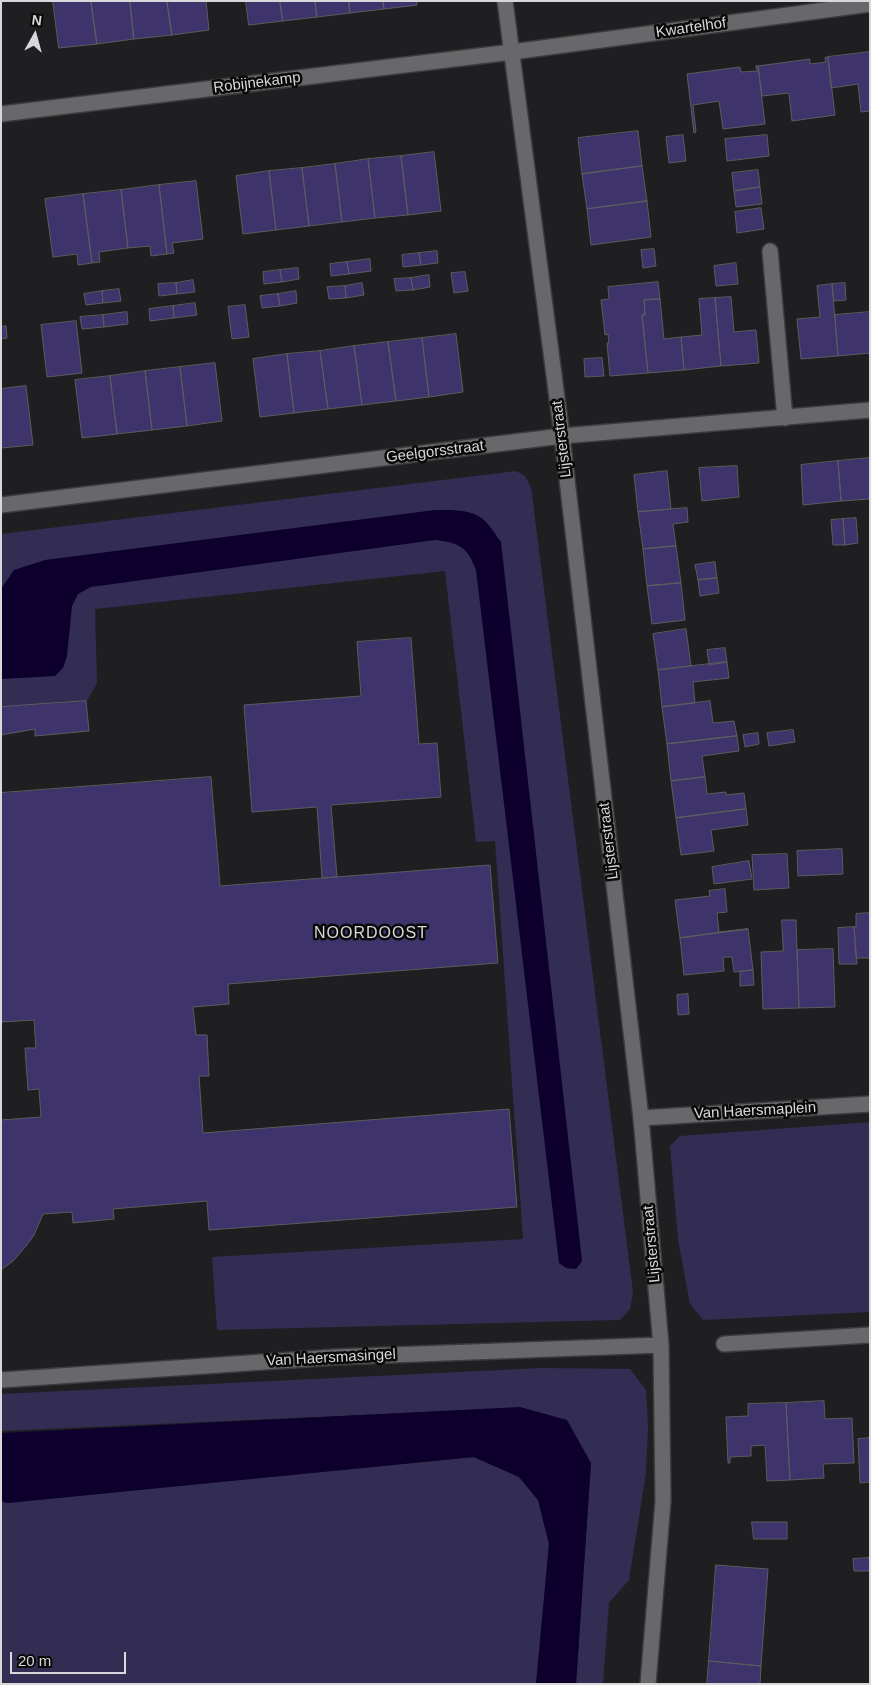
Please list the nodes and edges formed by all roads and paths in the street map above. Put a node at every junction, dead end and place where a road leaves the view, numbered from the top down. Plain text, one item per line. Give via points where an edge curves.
1 (505, 1) edge
2 (870, 4) edge
3 (512, 52) junction
4 (1, 114) edge
5 (770, 251) dead end
6 (870, 410) edge
7 (785, 418) junction
8 (562, 436) junction
9 (1, 505) edge
10 (870, 1104) edge
11 (640, 1118) junction
12 (870, 1335) edge
13 (724, 1344) dead end
14 (661, 1345) junction
15 (1, 1380) edge
16 (648, 1684) edge

1 - 3 street, Lijsterstraat
2 - 3 street, Kwartelhof
3 - 4 street, Robijnekamp
3 - 8 street, Lijsterstraat
5 - 7 street
6 - 7 street, Geelgorsstraat
7 - 8 street, Geelgorsstraat
8 - 9 street, Geelgorsstraat
8 - 11 street, Lijsterstraat
10 - 11 street, Van Haersmaplein
11 - 14 street, Lijsterstraat
12 - 13 street
14 - 15 street, Van Haersmasingel via 336,1357
14 - 16 street, Lijsterstraat via 663,1501

